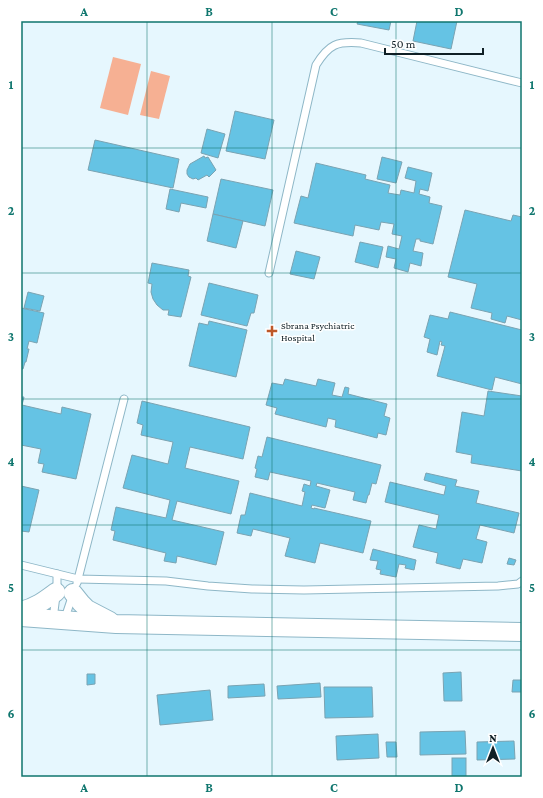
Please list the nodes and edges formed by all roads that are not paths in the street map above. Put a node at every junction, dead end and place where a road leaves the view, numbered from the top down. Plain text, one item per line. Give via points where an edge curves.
1 (522, 83) edge
2 (269, 273) dead end
3 (124, 399) dead end
4 (21, 565) edge
5 (56, 574) junction
6 (522, 581) edge
7 (69, 588) junction
8 (21, 611) edge
9 (21, 617) edge
10 (58, 620) junction
11 (116, 624) junction
12 (521, 629) edge

1 - 2 lane via 362,43 347,42 334,45 324,53 316,65
3 - 7 lane
4 - 5 lane
5 - 7 lane
5 - 7 lane
6 - 7 lane via 518,584 498,586 304,590 215,587 166,581
7 - 8 street
7 - 10 lane
7 - 10 lane
7 - 11 street via 86,609
9 - 10 street
10 - 11 street
11 - 12 street

